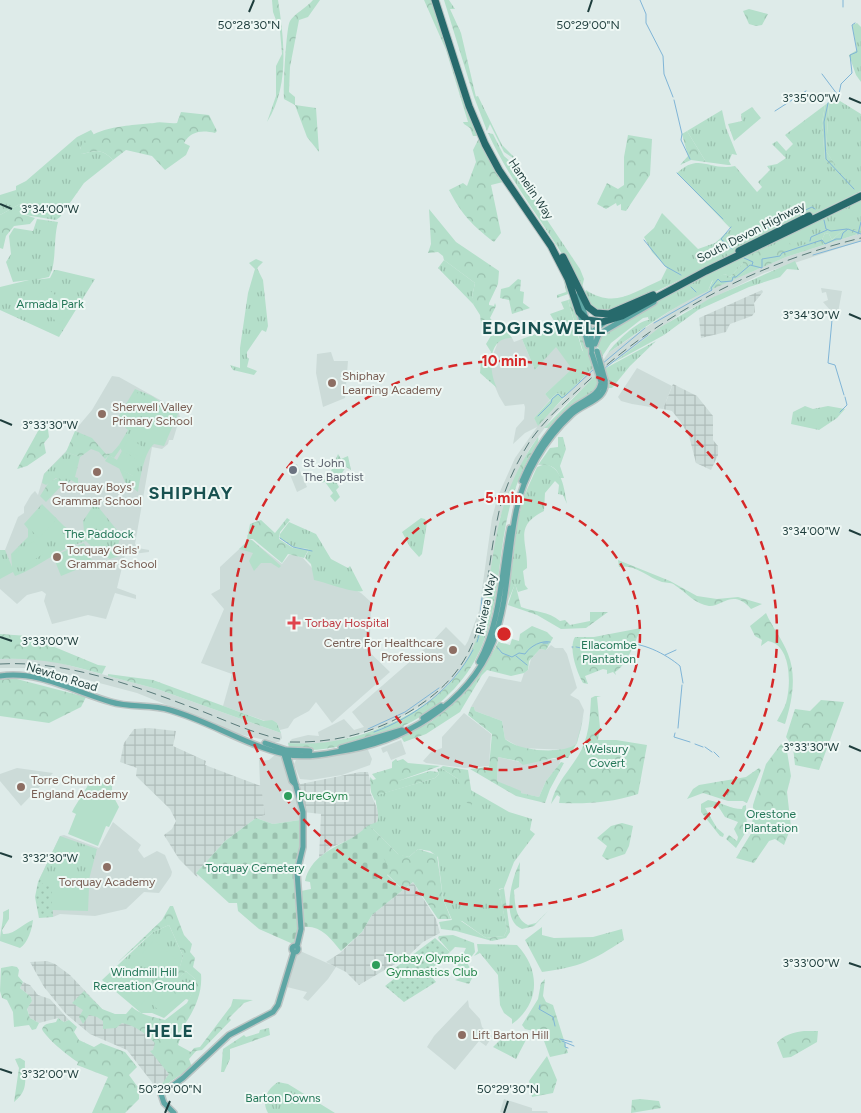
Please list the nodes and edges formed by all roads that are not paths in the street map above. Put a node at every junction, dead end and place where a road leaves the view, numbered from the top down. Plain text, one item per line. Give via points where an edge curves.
1 (435, 0) edge
2 (439, 0) edge
3 (861, 191) edge
4 (861, 196) edge
5 (569, 269) joint
6 (575, 285) junction
7 (670, 289) junction
8 (652, 296) junction
9 (579, 297) junction
10 (579, 312) junction
11 (587, 320) junction
12 (606, 321) junction
13 (591, 333) junction
14 (595, 344) junction
15 (594, 353) junction
16 (603, 390) junction
17 (556, 431) junction
18 (548, 438) dead end
19 (510, 552) junction
20 (506, 610) dead end
21 (0, 676) edge
22 (396, 736) junction
23 (240, 738) junction
24 (282, 742) dead end
25 (270, 745) junction
26 (377, 750) dead end
27 (285, 752) junction
28 (301, 755) junction
29 (292, 765) junction
30 (296, 785) junction
31 (174, 1113) edge

1 - 6 highway, Hamelin Way via 468,106 483,139
2 - 5 highway, Hamelin Way via 478,122 500,163
3 - 7 highway, South Devon Highway
4 - 7 highway, South Devon Highway
5 - 6 highway, South Devon Highway
6 - 9 highway, South Devon Highway
7 - 8 highway, South Devon Highway
7 - 12 highway, South Devon Highway via 628,313
7 - 14 main road, South Devon Highway via 599,334
8 - 9 highway, South Devon Highway via 603,314 591,310
8 - 12 main road, South Devon Highway
9 - 10 highway
9 - 11 main road
10 - 11 highway
10 - 15 main road
11 - 12 highway, South Devon Highway
11 - 13 main road
12 - 13 main road, South Devon Highway
13 - 14 main road
13 - 15 main road
14 - 15 main road
15 - 16 main road, bridge
16 - 17 main road, Riviera Way via 597,399 577,410
16 - 27 main road, Riviera Way via 573,408 551,430 526,472 513,509 490,635 477,665 460,688 432,712 387,736 343,748
17 - 18 main road
17 - 19 main road, Riviera Way via 522,490
19 - 20 main road, Riviera Way
19 - 22 main road, Riviera Way via 498,626 480,668 446,706
21 - 23 main road, Newton Road via 19,674 118,704 171,710
22 - 26 main road via 379,745
22 - 28 main road, Riviera Way via 352,750
23 - 25 main road
23 - 27 main road
24 - 25 main road
25 - 27 main road
27 - 28 main road, Riviera Way
27 - 29 main road
27 - 30 main road via 292,781
28 - 29 main road
29 - 30 main road
30 - 31 main road via 304,820 303,847 297,872 301,928 298,950 294,952 278,1005 273,1012 228,1035 183,1078 161,1094 164,1103

